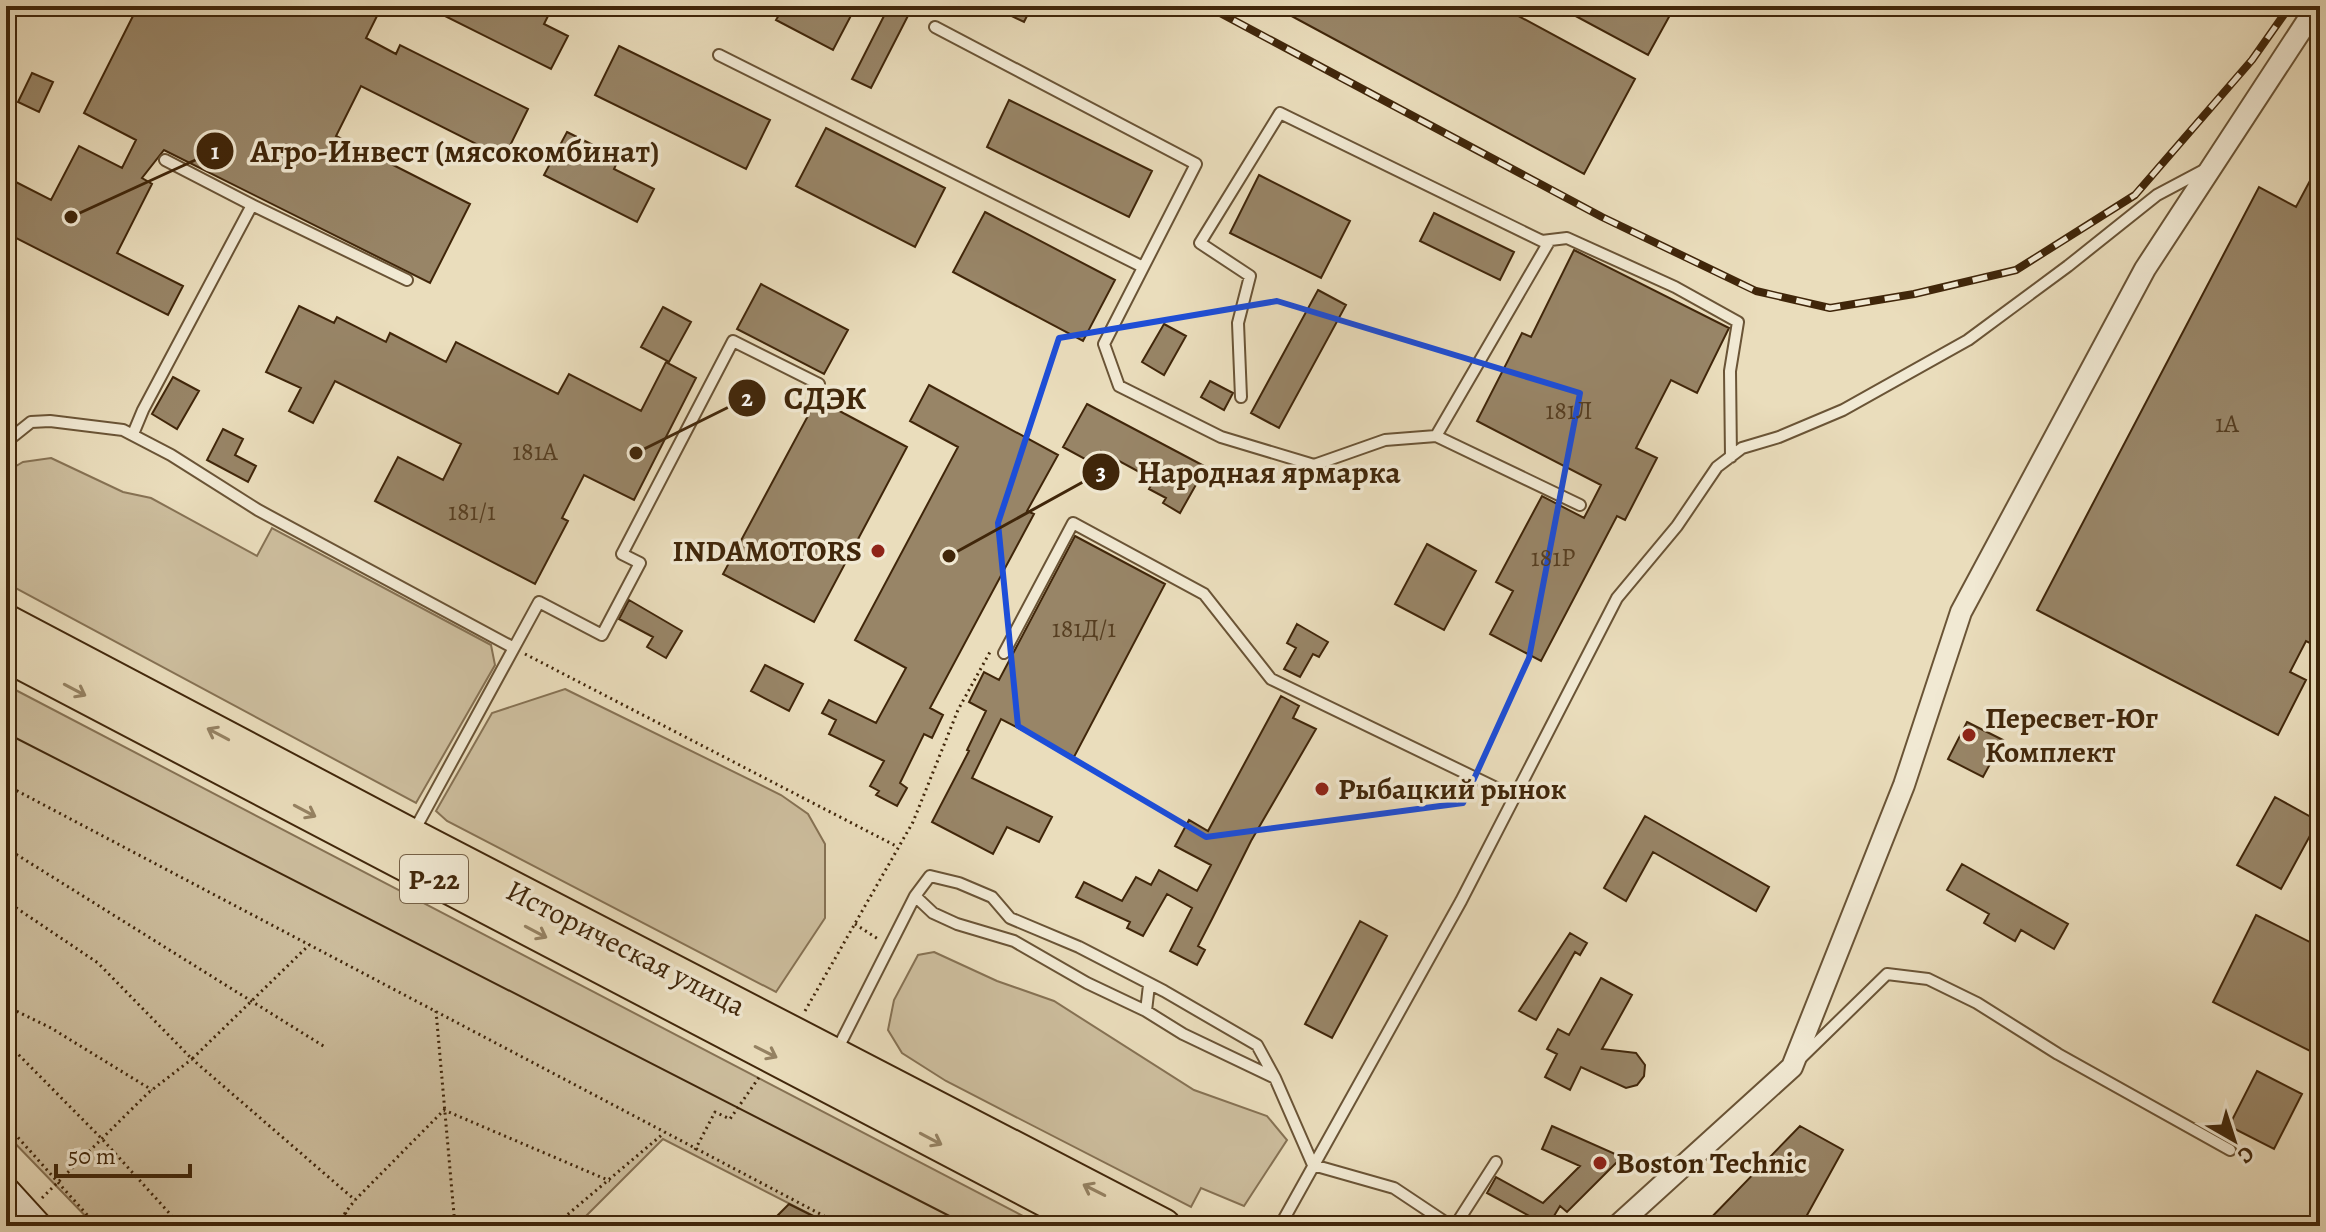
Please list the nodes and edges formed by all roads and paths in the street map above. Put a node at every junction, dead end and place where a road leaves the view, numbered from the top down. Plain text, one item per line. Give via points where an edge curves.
1 (2317, 6) edge
2 (935, 27) dead end
3 (719, 55) dead end
4 (165, 160) dead end
5 (2215, 164) junction
6 (252, 205) junction
7 (1550, 240) junction
8 (1143, 267) junction
9 (407, 280) dead end
10 (819, 384) dead end
11 (1241, 397) dead end
12 (133, 434) junction
13 (1436, 436) junction
14 (6, 442) edge
15 (1731, 457) junction
16 (1580, 505) dead end
17 (6, 622) edge
18 (995, 642) dead end
19 (514, 648) junction
20 (1004, 653) dead end
21 (6, 654) edge
22 (6, 785) edge
23 (1515, 797) junction
24 (411, 836) junction
25 (6, 848) edge
26 (899, 848) junction
27 (915, 896) junction
28 (6, 901) edge
29 (855, 924) junction
30 (309, 945) junction
31 (889, 947) junction
32 (1149, 985) junction
33 (251, 1002) junction
34 (6, 1006) edge
35 (436, 1011) junction
36 (805, 1011) dead end
37 (1146, 1011) junction
38 (6, 1042) edge
39 (325, 1047) dead end
40 (834, 1055) junction
41 (192, 1059) junction
42 (1792, 1067) junction
43 (1275, 1078) junction
44 (152, 1090) junction
45 (444, 1110) junction
46 (714, 1115) dead end
47 (6, 1124) edge
48 (664, 1133) junction
49 (103, 1140) junction
50 (695, 1150) junction
51 (2230, 1150) dead end
52 (1496, 1162) dead end
53 (1313, 1165) junction
54 (610, 1181) junction
55 (57, 1183) junction
56 (6, 1192) edge
57 (355, 1200) junction
58 (345, 1213) junction
59 (37, 1226) edge
60 (97, 1226) edge
61 (181, 1226) edge
62 (341, 1226) edge
63 (358, 1226) edge
64 (455, 1226) edge
65 (554, 1226) edge
66 (843, 1226) edge
67 (1097, 1226) edge
68 (1163, 1226) edge
69 (1280, 1226) edge
70 (1453, 1226) edge
71 (1617, 1226) edge

1 - 5 street
2 - 8 lane via 1196,164
3 - 8 lane
4 - 6 lane
5 - 15 lane via 2157,195 1968,340 1843,410 1742,448
5 - 42 street via 2145,269 1961,612 1904,785
6 - 9 lane
6 - 12 lane
7 - 11 lane via 1529,235 1280,113 1200,243 1250,276 1238,323
7 - 13 lane
7 - 15 lane via 1567,238 1738,322 1730,371
8 - 13 lane via 1104,344 1119,386 1221,437 1314,465 1385,440
10 - 19 lane via 733,341 622,554 640,563 602,635 539,602
12 - 14 lane via 31,422
12 - 19 lane via 258,510
13 - 16 lane
15 - 23 lane via 1717,467 1677,526 1617,598
24 -> 17 highway, Историческая улица / Р-22
18 - 26 path via 958,710
19 - 24 lane
19 - 26 path
20 - 23 lane via 1073,523 1204,594 1271,679
21 -> 67 highway, Историческая улица / Р-22
22 - 30 path
23 - 53 lane
24 - 40 highway, Историческая улица / Р-22
25 - 33 path
26 - 29 path
27 - 31 lane
27 - 32 lane via 930,876 959,883 992,897 1010,918
27 - 37 lane via 933,913 1014,941
28 - 41 path via 98,963
29 - 31 path
29 - 36 path
30 - 33 path
30 - 35 path
31 - 40 lane
32 - 37 lane
32 - 43 lane via 1257,1045
33 - 39 path
33 - 41 path
34 - 44 path
35 - 45 path
35 - 48 path
37 - 43 lane
38 - 49 path
68 -> 40 highway, Историческая улица / Р-22
41 - 44 path
41 - 57 path
42 - 51 lane via 1887,974 1928,979
42 - 71 street
43 - 53 lane
44 - 49 path
45 - 54 path
45 - 57 path
45 - 64 path
46 - 50 path
47 - 55 path
48 - 50 path
48 - 54 path
49 - 55 path
49 - 61 path
50 - 66 path
52 - 70 lane
53 - 69 lane
53 - 70 lane via 1394,1188
54 - 65 path
55 - 60 path
56 - 59 main road
57 - 58 path
58 - 62 path
58 - 63 path

